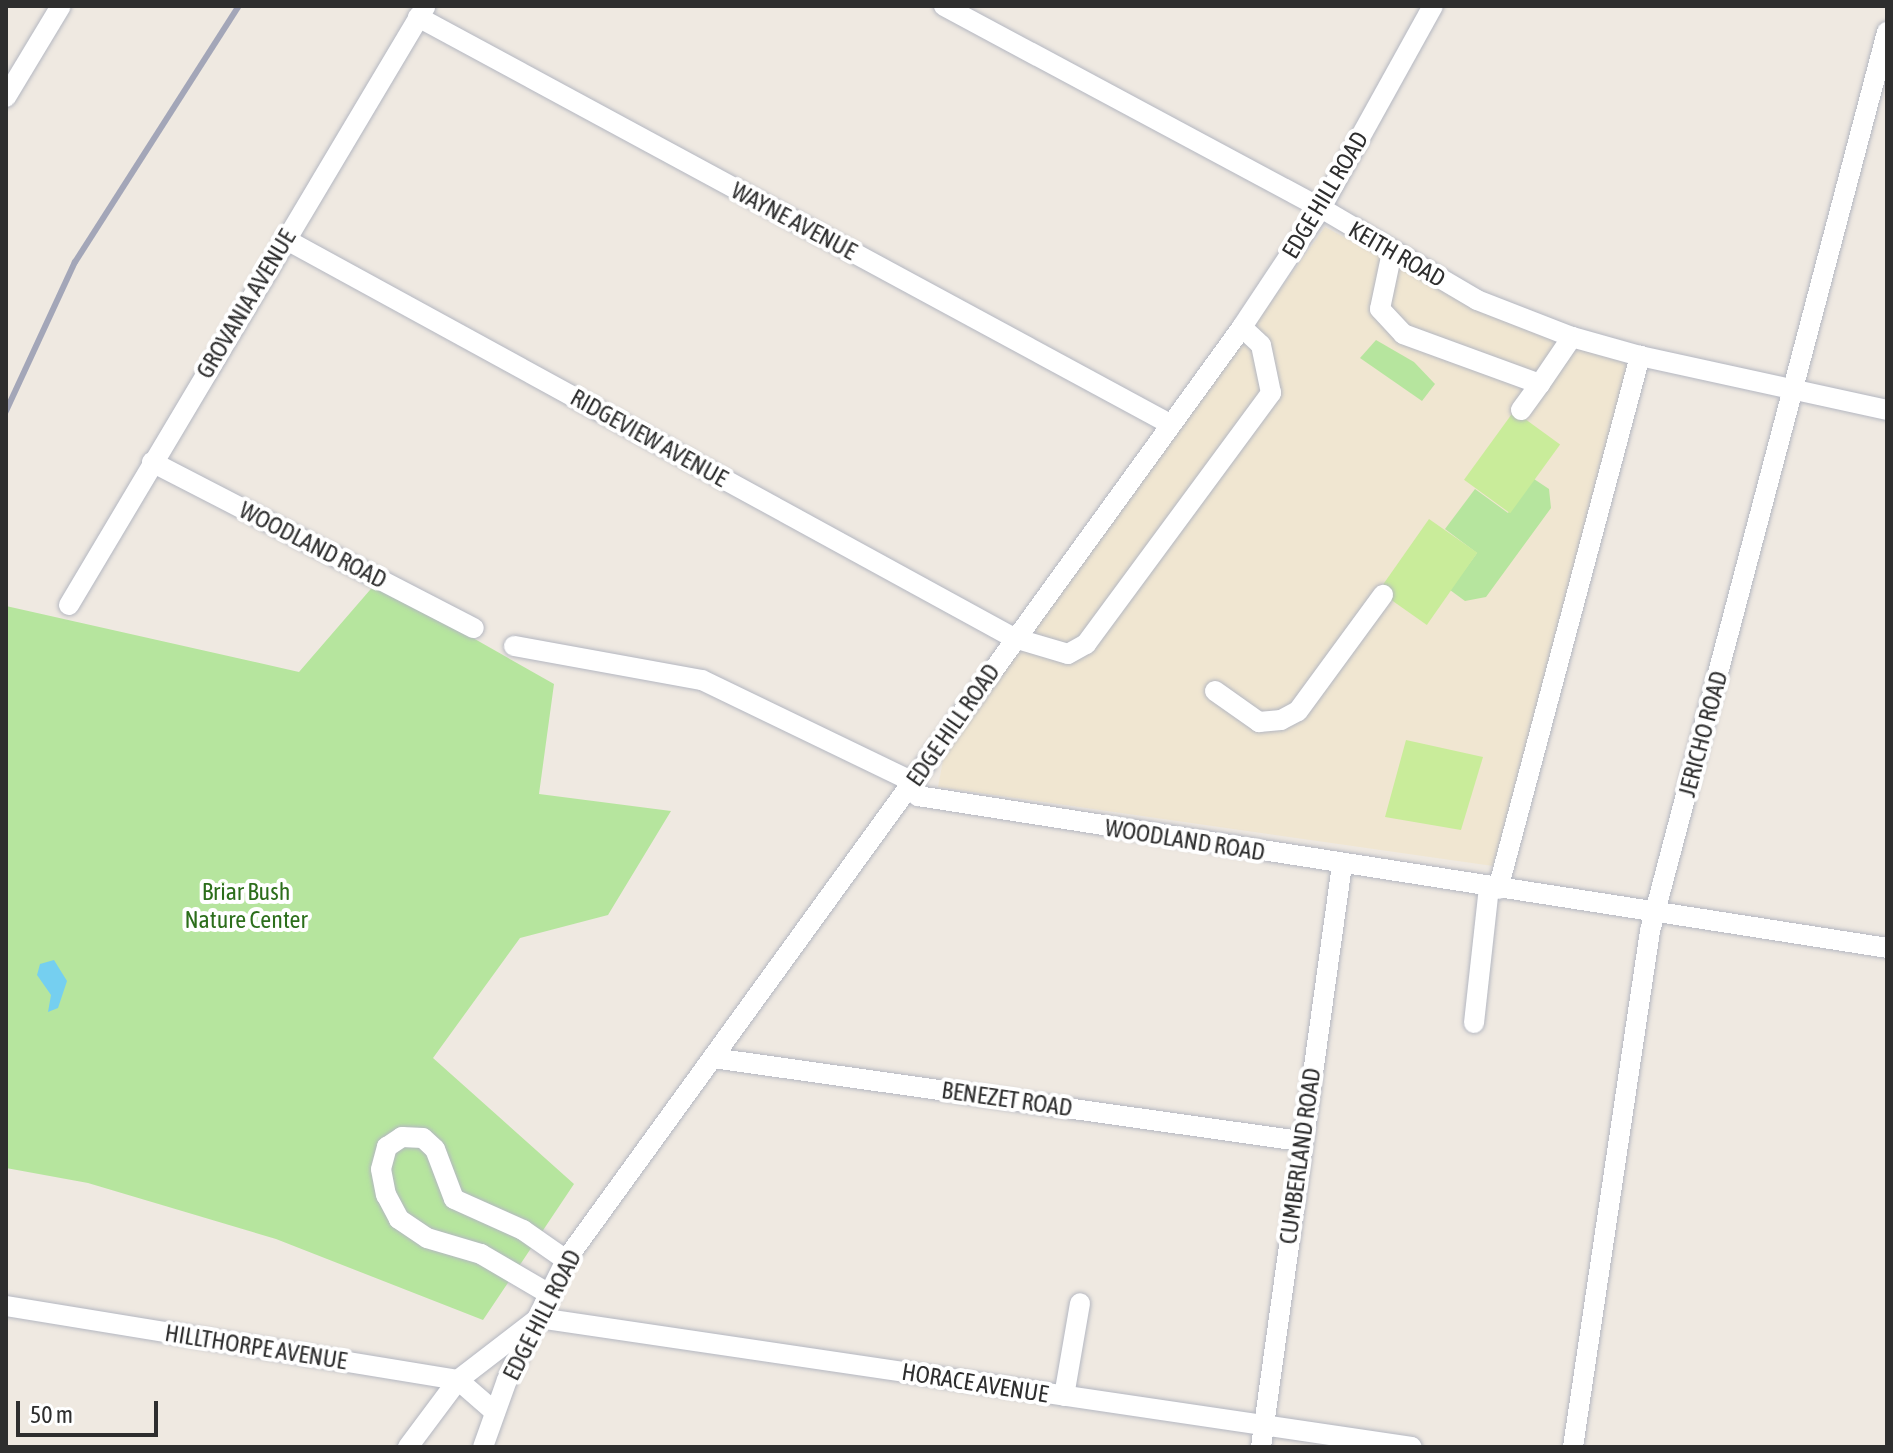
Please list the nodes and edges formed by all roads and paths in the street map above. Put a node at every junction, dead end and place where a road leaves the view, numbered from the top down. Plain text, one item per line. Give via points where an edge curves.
1 (61, 6) edge
2 (944, 6) edge
3 (1433, 6) edge
4 (422, 12) edge
5 (1887, 32) edge
6 (6, 97) edge
7 (1321, 208) junction
8 (285, 239) junction
9 (1392, 252) junction
10 (1242, 327) junction
11 (1572, 337) junction
12 (1640, 356) junction
13 (1540, 384) junction
14 (1793, 388) junction
15 (1521, 410) dead end
16 (1887, 410) edge
17 (1170, 424) junction
18 (152, 462) junction
19 (1383, 595) dead end
20 (69, 605) dead end
21 (474, 628) dead end
22 (1014, 638) junction
23 (514, 646) dead end
24 (1215, 691) dead end
25 (913, 782) junction
26 (1342, 865) junction
27 (1494, 888) junction
28 (1655, 913) junction
29 (1887, 948) edge
30 (1474, 1023) dead end
31 (713, 1058) junction
32 (1300, 1141) junction
33 (566, 1260) junction
34 (551, 1295) junction
35 (1080, 1303) dead end
36 (6, 1306) edge
37 (539, 1318) junction
38 (458, 1380) junction
39 (1064, 1396) junction
40 (495, 1412) junction
41 (1262, 1437) edge
42 (408, 1447) edge
43 (483, 1447) edge
44 (1412, 1447) edge
45 (1573, 1447) edge

1 - 6 street
2 - 7 street, KEITH ROAD
3 - 7 street, EDGE HILL ROAD
4 - 8 street, GROVANIA AVENUE
4 - 17 street, WAYNE AVENUE
5 - 14 street, JERICHO ROAD
7 - 9 street, KEITH ROAD
7 - 10 street, EDGE HILL ROAD
8 - 18 street, GROVANIA AVENUE
8 - 22 street, RIDGEVIEW AVENUE
9 - 11 street, KEITH ROAD via 1477,300
9 - 13 street via 1380,309 1403,334
10 - 17 street, EDGE HILL ROAD
10 - 22 street, RIDGEVIEW AVENUE via 1261,345 1271,393 1086,644 1068,654
11 - 12 street, KEITH ROAD
11 - 13 street
12 - 14 street, KEITH ROAD
12 - 27 street
13 - 15 street
14 - 16 street, KEITH ROAD
14 - 28 street, JERICHO ROAD
17 - 22 street, EDGE HILL ROAD
18 - 20 street, GROVANIA AVENUE
18 - 21 street, WOODLAND ROAD
19 - 24 street via 1298,711 1281,720 1259,722
22 - 25 street, EDGE HILL ROAD
23 - 25 street, WOODLAND ROAD via 702,680
25 - 26 street, WOODLAND ROAD via 918,796
25 - 31 street, EDGE HILL ROAD
26 - 27 street, WOODLAND ROAD
26 - 32 street, CUMBERLAND ROAD
27 - 28 street, WOODLAND ROAD
27 - 30 street
28 - 29 street, WOODLAND ROAD
28 - 45 street, JERICHO ROAD
31 - 32 street, BENEZET ROAD
31 - 33 street, EDGE HILL ROAD
32 - 41 street, CUMBERLAND ROAD
33 - 34 street, EDGE HILL ROAD
33 - 34 street via 523,1230 454,1199 435,1149 423,1138 402,1137 387,1147 381,1169 386,1195 399,1219 427,1238 481,1254
34 - 37 street, EDGE HILL ROAD
35 - 39 street
36 - 38 street, HILLTHORPE AVENUE
37 - 38 street
37 - 39 street, HORACE AVENUE
37 - 40 street, EDGE HILL ROAD
38 - 40 street
38 - 42 street
39 - 41 street, HORACE AVENUE
40 - 43 street, EDGE HILL ROAD
41 - 44 street, HORACE AVENUE

